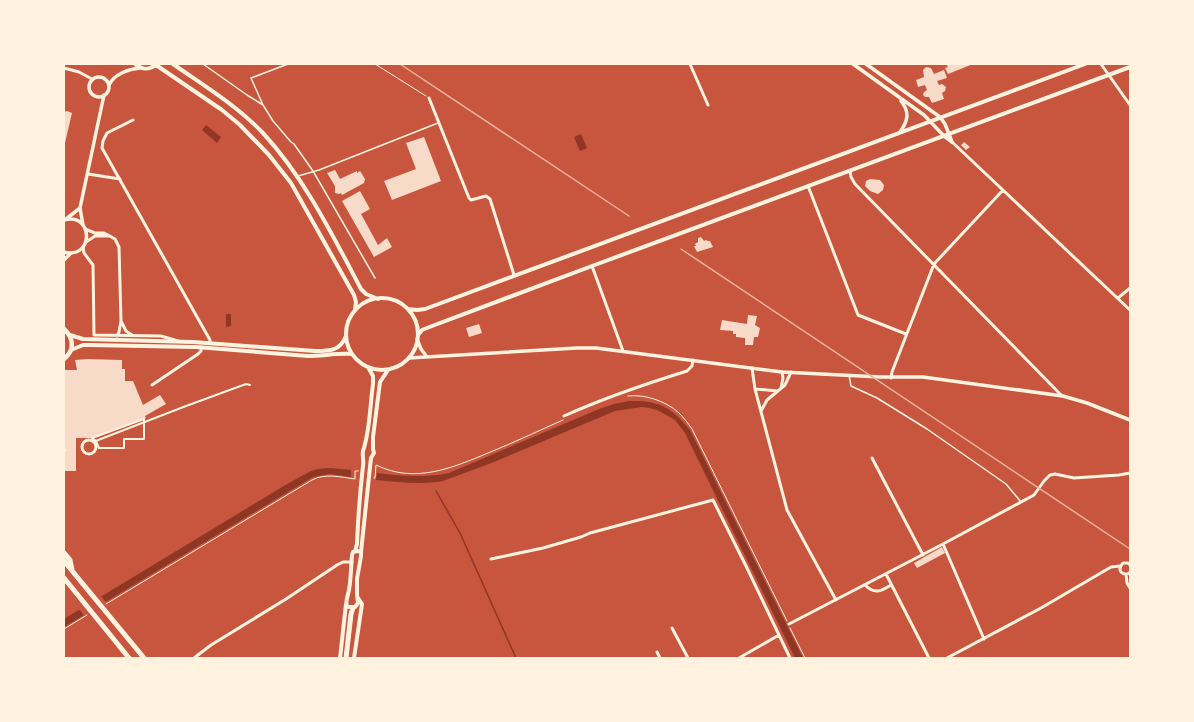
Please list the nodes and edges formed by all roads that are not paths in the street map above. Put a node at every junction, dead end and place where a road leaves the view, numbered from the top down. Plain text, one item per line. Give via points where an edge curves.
1 (130, 64) edge
2 (135, 64) edge
3 (156, 64) edge
4 (173, 64) edge
5 (203, 64) edge
6 (288, 64) edge
7 (690, 64) edge
8 (853, 64) edge
9 (866, 64) edge
10 (1085, 64) edge
11 (1101, 64) edge
12 (64, 68) edge
13 (140, 68) junction
14 (1130, 68) edge
15 (127, 71) junction
16 (1109, 76) junction
17 (104, 78) junction
18 (114, 78) junction
19 (92, 79) junction
20 (109, 85) junction
21 (895, 94) junction
22 (104, 96) junction
23 (97, 97) junction
24 (428, 98) road end
25 (263, 105) junction
26 (708, 105) dead end
27 (1130, 105) edge
28 (101, 107) junction
29 (940, 117) junction
30 (133, 120) dead end
31 (930, 121) junction
32 (438, 123) junction
33 (900, 132) junction
34 (950, 134) junction
35 (944, 136) junction
36 (952, 142) junction
37 (313, 171) junction
38 (850, 171) junction
39 (88, 174) junction
40 (297, 176) junction
41 (120, 179) junction
42 (808, 186) junction
43 (1003, 190) junction
44 (80, 208) junction
45 (64, 220) edge
46 (84, 227) junction
47 (111, 236) junction
48 (86, 242) junction
49 (83, 247) junction
50 (64, 252) edge
51 (71, 253) junction
52 (64, 260) edge
53 (934, 264) junction
54 (592, 266) junction
55 (514, 275) junction
56 (375, 278) dead end
57 (1130, 288) edge
58 (1118, 298) junction
59 (378, 299) junction
60 (408, 309) junction
61 (355, 310) junction
62 (1130, 310) edge
63 (121, 322) junction
64 (64, 329) edge
65 (906, 334) junction
66 (70, 335) junction
67 (132, 335) junction
68 (117, 336) junction
69 (346, 336) junction
70 (418, 337) junction
71 (179, 341) junction
72 (210, 343) junction
73 (201, 347) junction
74 (71, 350) junction
75 (623, 351) junction
76 (352, 354) junction
77 (427, 357) junction
78 (64, 358) edge
79 (409, 358) junction
80 (692, 360) junction
81 (368, 368) junction
82 (752, 368) junction
83 (388, 370) junction
84 (782, 372) junction
85 (791, 372) junction
86 (849, 375) junction
87 (889, 378) junction
88 (250, 384) dead end
89 (152, 386) dead end
90 (756, 389) junction
91 (780, 389) junction
92 (1062, 396) junction
93 (762, 411) junction
94 (565, 417) road end
95 (1130, 420) edge
96 (144, 422) junction
97 (95, 442) junction
98 (872, 458) dead end
99 (1130, 473) edge
100 (1021, 502) junction
101 (943, 544) junction
102 (355, 551) junction
103 (361, 552) junction
104 (64, 553) edge
105 (922, 555) junction
106 (492, 558) dead end
107 (64, 561) edge
108 (352, 562) junction
109 (1130, 565) edge
110 (1120, 566) junction
111 (72, 571) junction
112 (1130, 572) edge
113 (886, 574) junction
114 (1126, 574) junction
115 (64, 578) edge
116 (865, 585) junction
117 (891, 585) junction
118 (1130, 588) edge
119 (358, 598) junction
120 (836, 600) junction
121 (346, 604) junction
122 (353, 608) junction
123 (789, 624) road end
124 (672, 628) dead end
125 (779, 636) junction
126 (984, 639) junction
127 (657, 652) dead end
128 (129, 658) edge
129 (144, 658) edge
130 (196, 658) edge
131 (340, 658) edge
132 (346, 658) edge
133 (354, 658) edge
134 (660, 658) edge
135 (688, 658) edge
136 (739, 658) edge
137 (790, 658) edge
138 (929, 658) edge
139 (947, 658) edge

1 - 15 street
2 - 13 main road
3 - 13 main road via 149,68
3 - 61 main road via 222,110 269,155 291,183 354,296
4 - 40 main road via 206,86 262,132
5 - 25 lane
6 - 25 lane via 252,78
7 - 26 street
8 - 21 street
9 - 29 street
10 - 29 main road
11 - 16 street
12 - 19 street
13 - 15 street
14 - 16 main road
15 - 18 street
16 - 27 street
16 - 34 main road
17 - 18 street
17 - 19 street
17 - 20 street
18 - 20 street
19 - 23 street via 90,91
20 - 22 street
21 - 31 street
21 - 33 street via 907,112 906,121
22 - 23 street
22 - 28 street
23 - 28 street
24 - 32 street
25 - 37 lane
28 - 39 street
29 - 31 main road
29 - 34 street
30 - 41 street via 107,133 103,140 102,148
31 - 33 main road
31 - 35 street
32 - 37 lane
32 - 55 street via 469,198 474,200 486,196 490,199
33 - 55 main road
34 - 35 main road
34 - 36 street
35 - 36 street
35 - 38 main road
36 - 43 street
37 - 40 lane
37 - 56 lane
38 - 42 main road
38 - 53 street via 856,184
39 - 41 street
39 - 44 street
40 - 59 main road via 361,289
41 - 72 street
42 - 54 main road
42 - 65 street via 858,315
43 - 53 street
43 - 58 street
44 - 45 street
44 - 46 street
45 - 46 street via 80,222
46 - 47 street
46 - 48 street
47 - 48 street via 97,236
47 - 63 street via 118,243 120,252
48 - 49 street
49 - 51 street
49 - 68 street via 84,253 93,265 94,335
50 - 51 street
51 - 52 street
53 - 65 street
53 - 92 street
54 - 70 main road via 422,330
54 - 75 street
55 - 60 main road via 425,309
57 - 58 street
58 - 62 street
59 - 60 main road via 396,301
59 - 61 main road via 366,302
60 - 70 main road via 417,326
61 - 69 main road via 348,322
63 - 67 street
63 - 68 street
64 - 66 main road
65 - 87 street
66 - 71 main road via 83,339
66 - 74 main road
67 - 68 street
67 - 71 street via 165,336
69 - 72 main road via 343,343 334,350 325,351
69 - 76 main road
70 - 77 street via 422,352
70 - 79 main road
71 - 72 main road
73 - 74 main road via 89,344
73 - 76 main road via 300,356
73 - 89 street via 198,354
74 - 78 main road
75 - 77 street via 584,348
75 - 80 street
76 - 81 main road
77 - 79 street
79 - 83 main road
80 - 82 street
80 - 94 street via 692,366 687,371 602,400
81 - 83 main road
81 - 102 main road via 373,376 373,384 363,452
82 - 84 street
82 - 90 street
83 - 103 main road via 380,382
84 - 85 street
84 - 91 street
85 - 86 street
85 - 91 street via 785,386
86 - 87 street
86 - 100 lane via 851,386 877,398 927,429 1006,484
87 - 92 street via 923,378
88 - 96 street
90 - 91 street
90 - 93 street
91 - 93 street via 767,400
92 - 95 street
93 - 120 street via 787,510
96 - 97 street
96 - 97 street via 144,419 92,438
96 - 97 street via 144,439 124,439 124,448 99,448
97 - 97 street via 95,450 90,454 84,452 80,446 86,441
98 - 105 street
99 - 100 street via 1074,478 1050,475 1034,495
100 - 101 street
101 - 105 street
101 - 126 street
102 - 103 main road
102 - 108 main road
103 - 119 main road via 357,579
104 - 111 highway via 70,560
105 - 113 street
106 - 125 street via 543,548 713,500
107 - 111 highway
108 - 121 main road
108 - 130 street via 337,565 211,645
109 - 110 street via 1123,563
110 - 114 street via 1121,572
110 - 126 street via 1111,567
111 - 129 highway
112 - 114 street
113 - 116 street
113 - 117 street
114 - 118 street
115 - 128 highway
116 - 117 street via 874,591
116 - 120 street
117 - 138 street
119 - 122 main road via 357,605
119 - 133 main road via 362,604
120 - 123 street
121 - 122 main road
121 - 131 main road
122 - 132 highway
124 - 135 street
125 - 136 street
125 - 137 street
126 - 139 street
127 - 134 street

